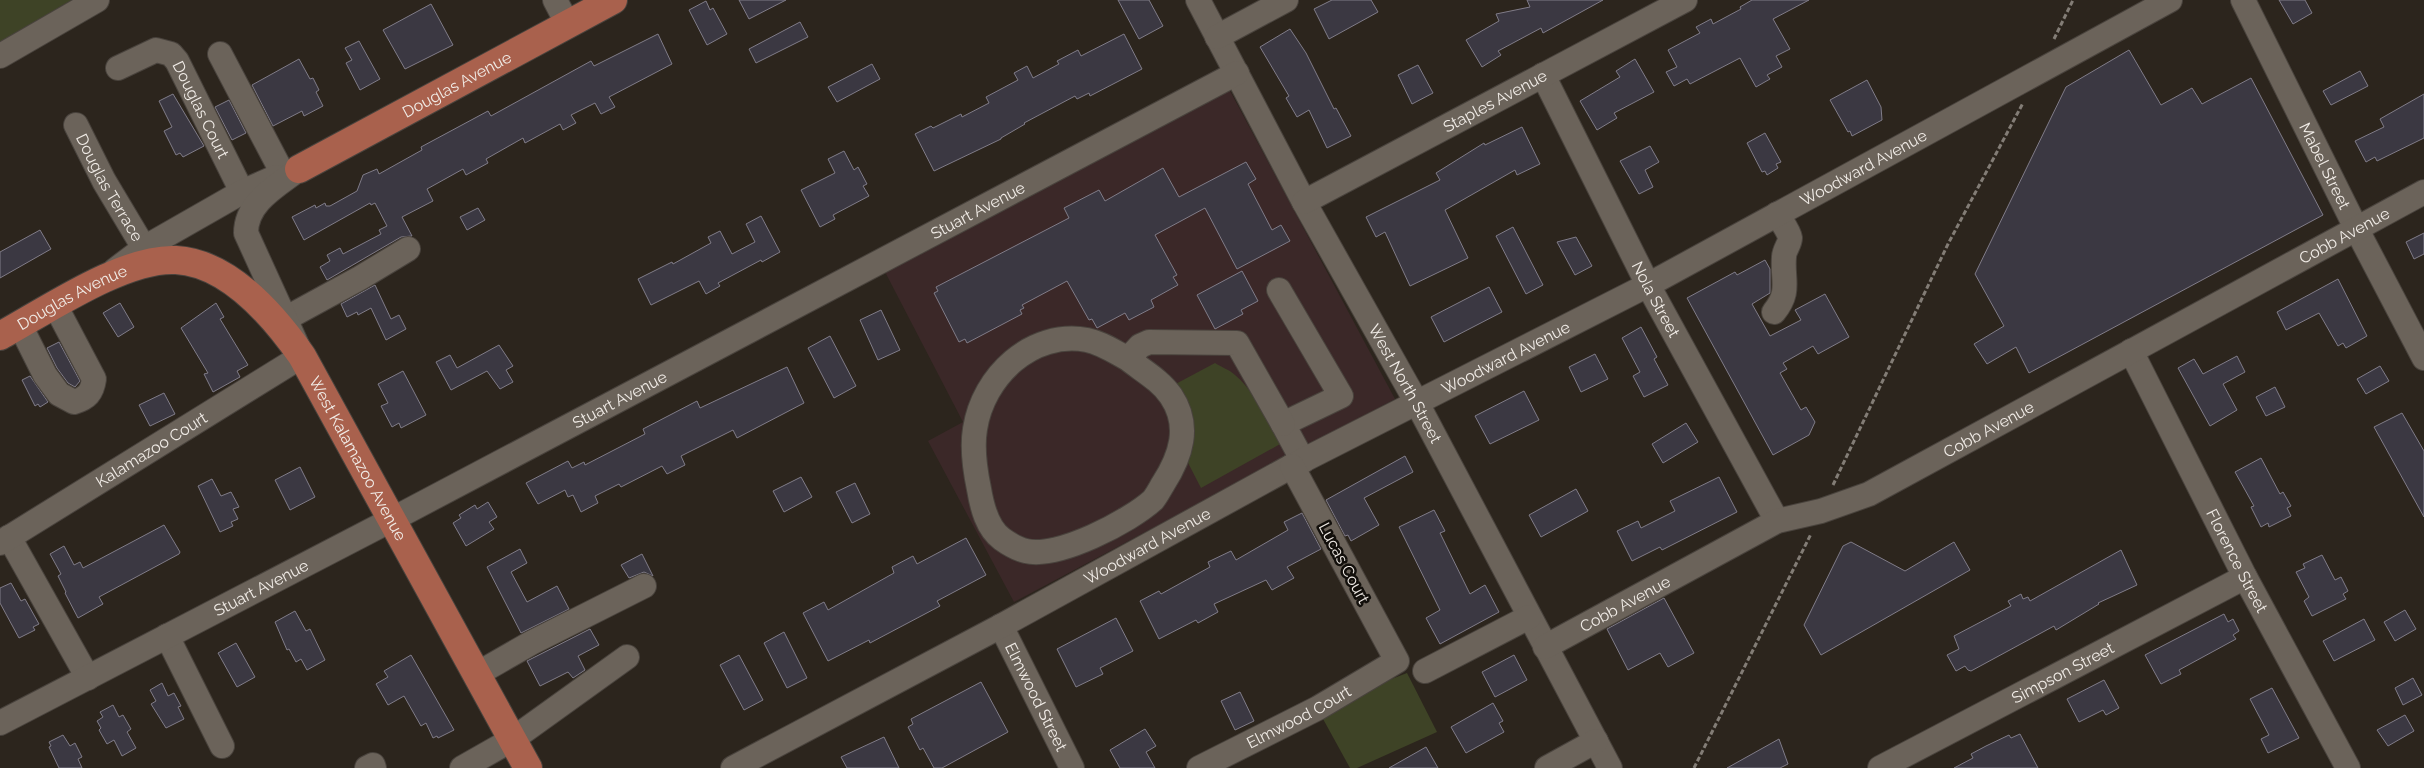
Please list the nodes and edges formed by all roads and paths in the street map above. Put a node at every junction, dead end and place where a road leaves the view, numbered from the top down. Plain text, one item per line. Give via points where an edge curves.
1 (97, 0) edge
2 (612, 0) edge
3 (1198, 0) edge
4 (1286, 0) edge
5 (1686, 0) edge
6 (2073, 0) edge
7 (2170, 0) edge
8 (2243, 0) edge
9 (2142, 7) edge
10 (561, 12) edge
11 (1216, 37) junction
12 (220, 54) dead end
13 (0, 56) edge
14 (118, 68) dead end
15 (2040, 70) junction
16 (1237, 73) junction
17 (1543, 75) junction
18 (2025, 100) dead end
19 (76, 125) dead end
20 (291, 172) junction
21 (242, 192) junction
22 (2424, 192) edge
23 (1304, 202) junction
24 (1777, 214) junction
25 (2356, 228) junction
26 (144, 248) junction
27 (408, 249) dead end
28 (104, 278) junction
29 (1648, 285) junction
30 (1279, 290) dead end
31 (55, 306) junction
32 (1774, 312) dead end
33 (285, 319) junction
34 (10, 330) edge
35 (2131, 351) junction
36 (302, 356) junction
37 (2424, 358) edge
38 (1128, 359) junction
39 (1417, 403) junction
40 (1283, 424) junction
41 (1298, 463) junction
42 (1822, 511) junction
43 (393, 519) junction
44 (1777, 521) junction
45 (5, 540) edge
46 (2245, 577) junction
47 (644, 586) dead end
48 (1529, 617) junction
49 (1000, 626) junction
50 (166, 636) junction
51 (1544, 646) junction
52 (627, 657) dead end
53 (1397, 661) joint
54 (1425, 671) dead end
55 (477, 674) junction
56 (88, 678) junction
57 (0, 723) edge
58 (513, 739) junction
59 (1596, 741) junction
60 (222, 746) dead end
61 (1904, 763) edge
62 (367, 768) edge
63 (374, 768) edge
64 (462, 768) edge
65 (528, 768) edge
66 (733, 768) edge
67 (1072, 768) edge
68 (1199, 768) edge
69 (1547, 768) edge
70 (1610, 768) edge
71 (1694, 768) edge
72 (1880, 768) edge
73 (2348, 768) edge

1 - 13 street
2 - 10 main road, Douglas Avenue
3 - 11 street, West North Street
4 - 11 street
5 - 17 street, Staples Avenue
6 - 15 path
7 - 9 street, Woodward Avenue
8 - 25 street, Mabel Street
9 - 15 street, Woodward Avenue
10 - 20 main road, Douglas Avenue
11 - 16 street, West North Street
12 - 20 street
14 - 21 street, Douglas Court via 156,50 170,54 177,61
15 - 24 street, Woodward Avenue
16 - 23 street, West North Street
16 - 43 street, Stuart Avenue
17 - 23 street, Staples Avenue
17 - 29 street, Nola Street
18 - 42 path via 1948,244
19 - 26 street, Douglas Terrace via 104,181
20 - 21 street, Douglas Avenue
20 - 33 street, Douglas Avenue via 254,206 246,222 250,243
21 - 26 street, Douglas Avenue
22 - 25 street, Cobb Avenue
23 - 39 street, West North Street
24 - 29 street, Woodward Avenue
24 - 32 street via 1790,241 1784,255 1786,283 1783,301
25 - 35 street, Cobb Avenue
25 - 37 street, Mabel Street
26 - 28 street, Douglas Avenue
27 - 33 street
28 - 31 main road, Douglas Avenue
28 - 36 main road, West Kalamazoo Avenue via 157,261 176,260 214,270 268,314
29 - 39 street, Woodward Avenue
29 - 44 street, Nola Street
30 - 40 street via 1341,396
31 - 34 main road, Douglas Avenue
31 - 34 street via 94,379 92,391 84,399 74,402 58,394
33 - 36 street, Douglas Avenue
35 - 42 street, Cobb Avenue via 1869,494
35 - 46 street, Florence Street
36 - 43 main road, West Kalamazoo Avenue
36 - 45 street, Kalamazoo Court
38 - 38 street via 1151,375 1172,398 1183,430 1174,467 1154,498 1125,520 1062,548 1027,551 1000,538 991,527 981,501 974,430 986,395 998,375 1033,348 1066,339 1104,345
38 - 40 street, Lucas Court via 1140,346 1149,342 1237,343
39 - 41 street, Woodward Avenue
39 - 48 street, West North Street
40 - 41 street, Lucas Court
41 - 49 street, Woodward Avenue
41 - 53 street, Lucas Court
42 - 44 street, Cobb Avenue
42 - 71 path
43 - 50 street, Stuart Avenue
43 - 55 main road, West Kalamazoo Avenue
44 - 51 street, Cobb Avenue
45 - 56 street
46 - 61 street, Simpson Street
46 - 73 street, Florence Street
47 - 55 street
48 - 51 street, West North Street
48 - 54 street
49 - 66 street, Woodward Avenue
49 - 67 street, Elmwood Street
50 - 56 street, Stuart Avenue
50 - 60 street
51 - 59 street, West North Street
52 - 58 street
53 - 68 street, Elmwood Court via 1318,708
55 - 58 main road, West Kalamazoo Avenue
56 - 57 street, Stuart Avenue
58 - 64 street
58 - 65 main road, West Kalamazoo Avenue
59 - 69 street
59 - 70 street, West North Street
61 - 72 street, Simpson Street
62 - 63 street via 373,765

